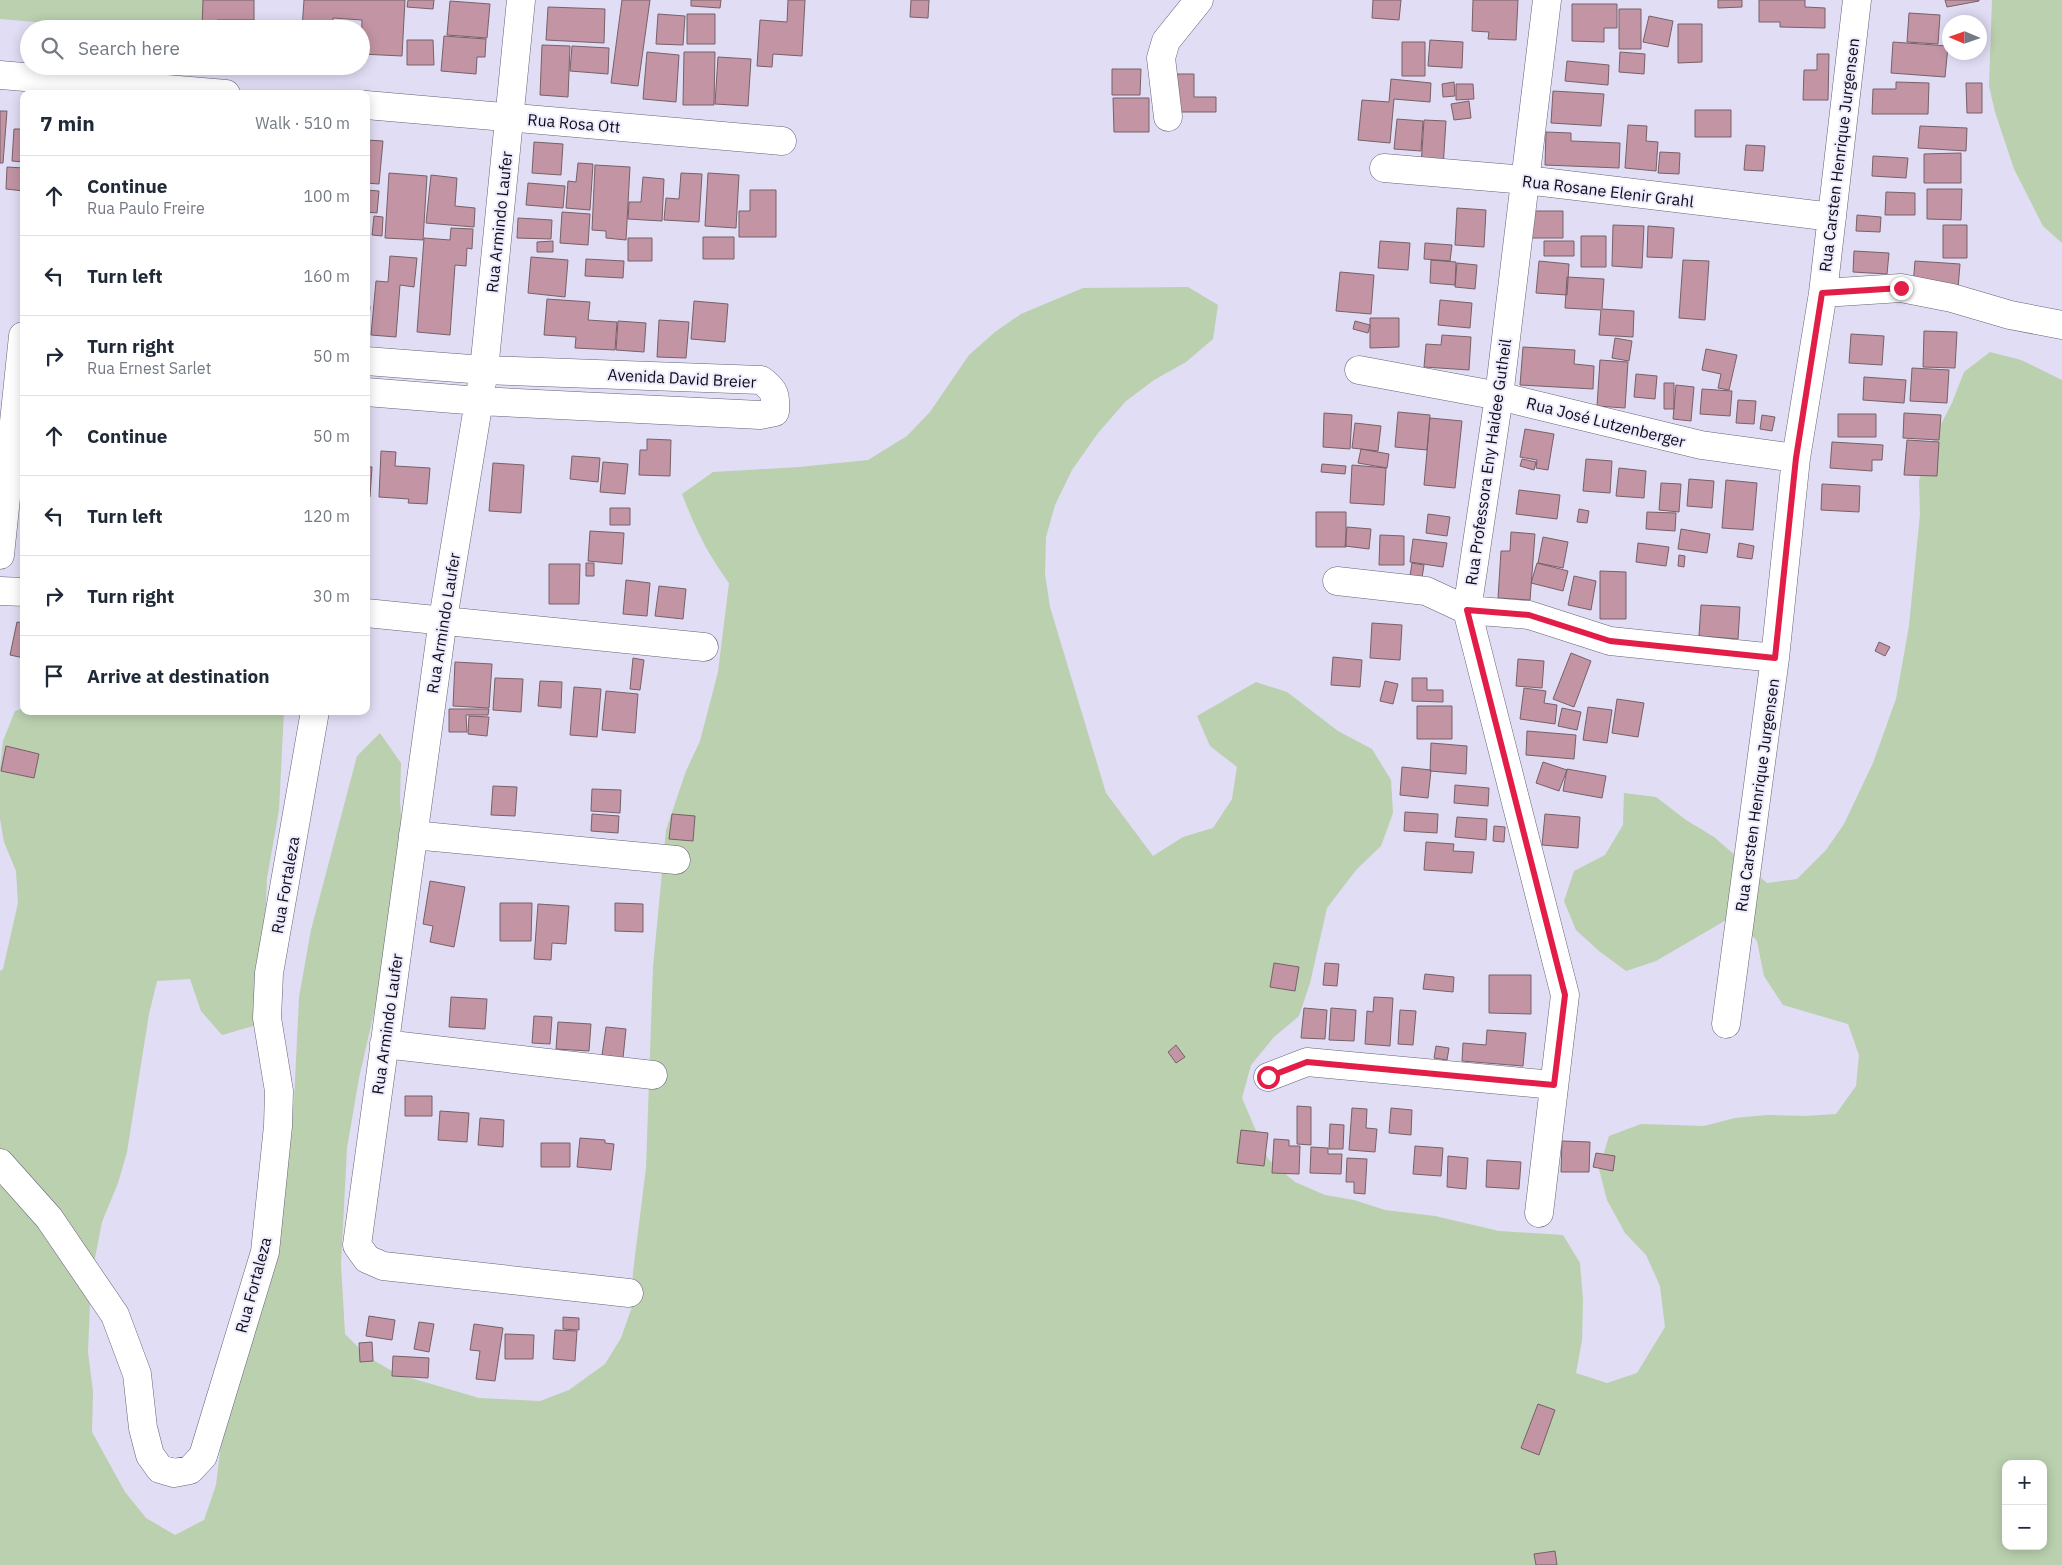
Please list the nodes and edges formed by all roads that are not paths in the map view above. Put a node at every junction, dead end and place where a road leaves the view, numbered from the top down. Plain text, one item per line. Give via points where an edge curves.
1 (521, 0) edge
2 (1199, 0) edge
3 (1546, 0) edge
4 (1857, 0) edge
5 (0, 75) edge
6 (178, 90) edge
7 (370, 105) edge
8 (510, 117) junction
9 (1168, 117) dead end
10 (782, 141) dead end
11 (1384, 168) dead end
12 (1526, 180) junction
13 (1832, 217) junction
14 (1822, 293) junction
15 (2062, 325) edge
16 (16, 335) edge
17 (370, 361) edge
18 (14, 365) edge
19 (484, 370) junction
20 (1359, 370) dead end
21 (370, 392) edge
22 (1498, 396) junction
23 (480, 401) junction
24 (1796, 458) junction
25 (0, 555) edge
26 (1337, 580) dead end
27 (0, 591) edge
28 (20, 592) edge
29 (1467, 610) junction
30 (370, 613) edge
31 (443, 619) junction
32 (704, 647) dead end
33 (1775, 658) junction
34 (314, 715) edge
35 (413, 835) junction
36 (676, 860) dead end
37 (1726, 1024) dead end
38 (384, 1044) junction
39 (653, 1075) dead end
40 (1268, 1077) dead end
41 (1554, 1085) junction
42 (0, 1163) edge
43 (1539, 1213) dead end
44 (628, 1293) dead end

1 - 8 street, Rua Armindo Laufer
2 - 9 street via 1166,41 1161,58
3 - 12 street, Rua Professora Eny Haidee Gutheil
4 - 13 street, Rua Carsten Henrique Jurgensen
5 - 6 street
7 - 8 street, Rua Rosa Ott
8 - 10 street, Rua Rosa Ott
8 - 19 street, Rua Armindo Laufer
11 - 12 street, Rua Rosane Elenir Grahl
12 - 13 street, Rua Rosane Elenir Grahl
12 - 22 street, Rua Professora Eny Haidee Gutheil
13 - 14 street, Rua Carsten Henrique Jurgensen
14 - 15 street via 1901,288
14 - 24 street, Rua Carsten Henrique Jurgensen
16 - 18 street
17 - 19 street, Avenida David Breier
18 - 25 street
19 - 23 street, Rua Armindo Laufer
19 - 23 street, Avenida David Breier via 761,380 772,388 776,399 775,412 760,415
20 - 22 street, Rua José Lutzenberger
21 - 23 street, Avenida David Breier
22 - 24 street, Rua José Lutzenberger via 1701,445
22 - 29 street, Rua Professora Eny Haidee Gutheil
23 - 31 street, Rua Armindo Laufer
24 - 33 street, Rua Carsten Henrique Jurgensen
26 - 29 street via 1426,591
27 - 28 street
29 - 33 street via 1529,615 1610,641
29 - 41 street, Rua Professora Eny Haidee Gutheil via 1565,995
30 - 31 street
31 - 32 street
31 - 35 street, Rua Armindo Laufer
33 - 37 street, Rua Carsten Henrique Jurgensen
34 - 42 street, Rua Fortaleza via 270,974 267,1018 279,1100 265,1252 203,1456 190,1470 174,1473 160,1469 150,1455 143,1428 138,1374 115,1315 49,1218
35 - 36 street
35 - 38 street, Rua Armindo Laufer
38 - 39 street
38 - 44 street, Rua Armindo Laufer via 357,1245 368,1259 383,1266
40 - 41 street via 1307,1062
41 - 43 street, Rua Professora Eny Haidee Gutheil

